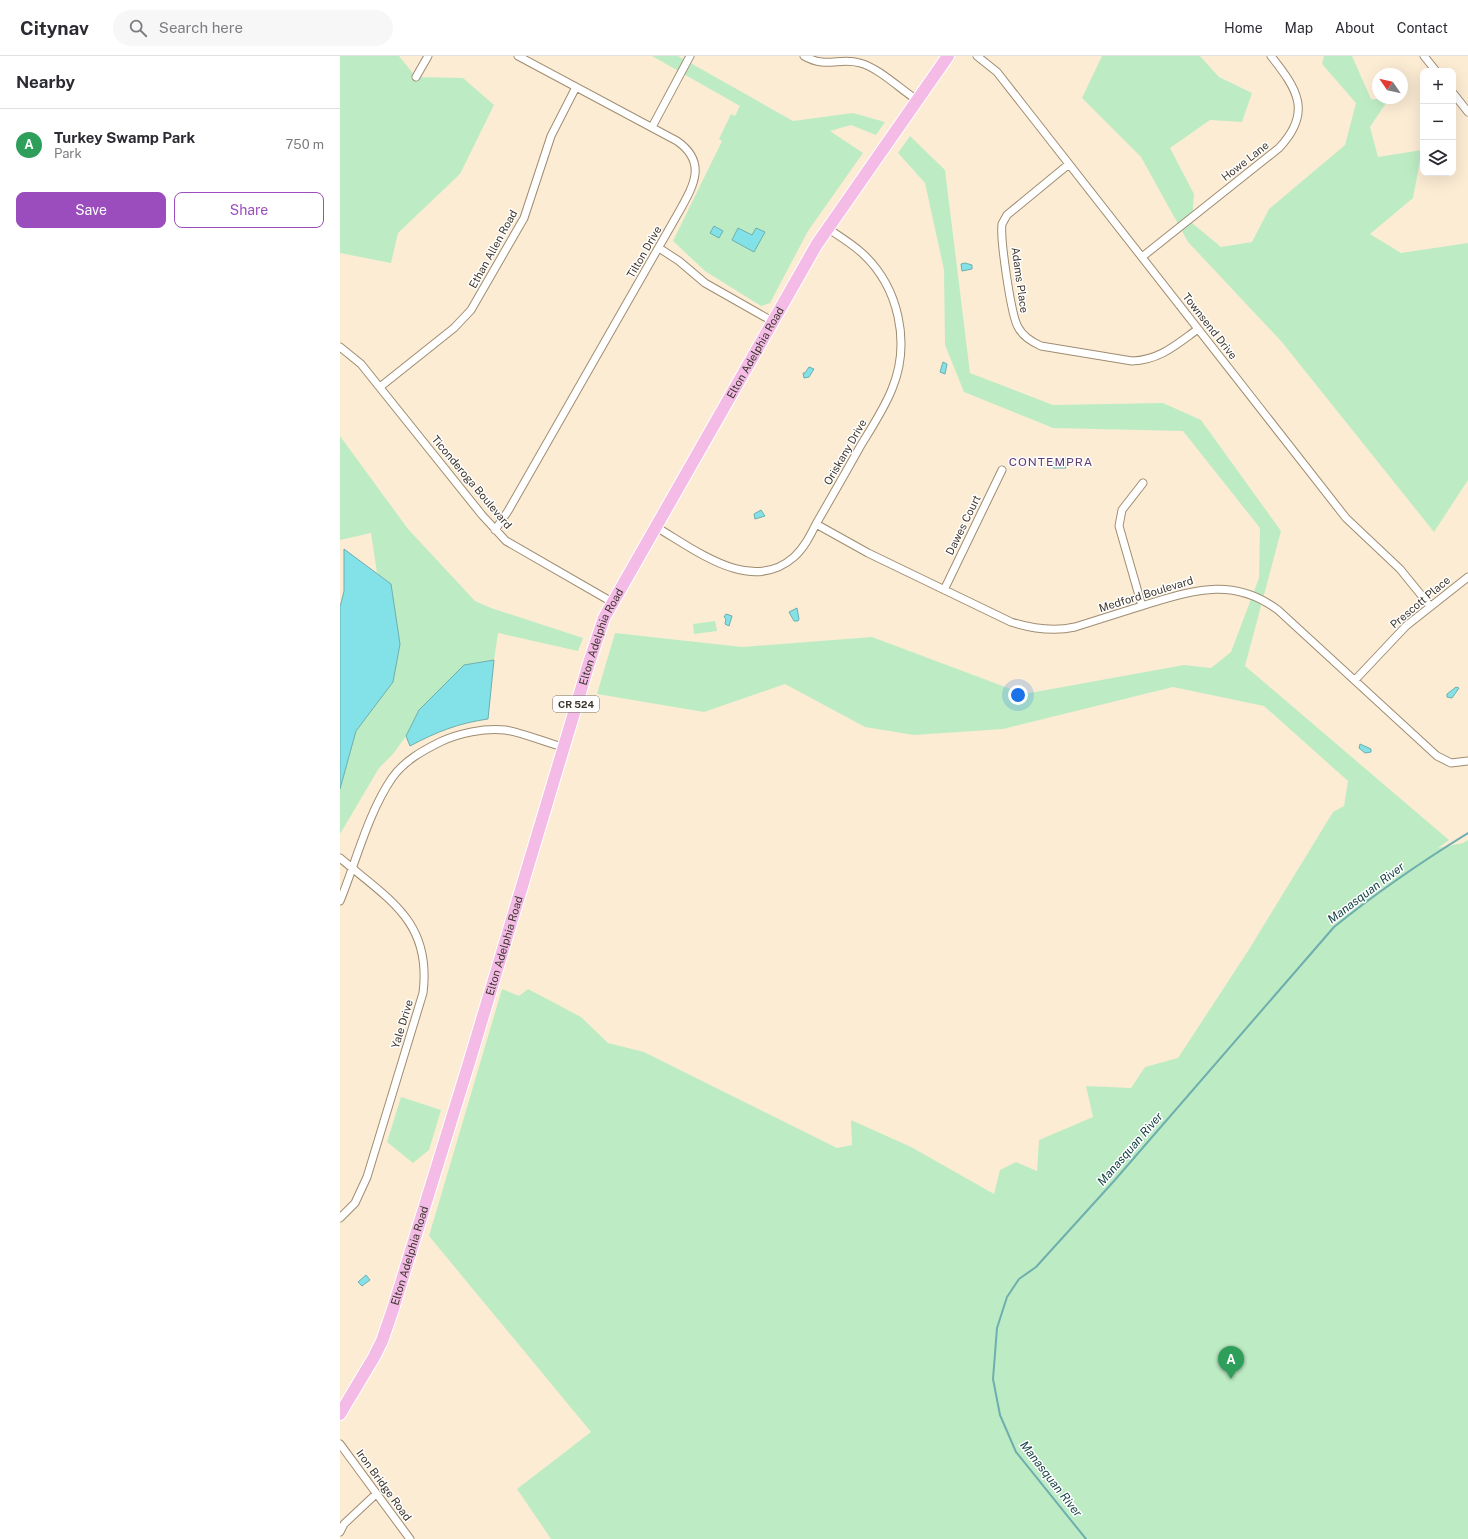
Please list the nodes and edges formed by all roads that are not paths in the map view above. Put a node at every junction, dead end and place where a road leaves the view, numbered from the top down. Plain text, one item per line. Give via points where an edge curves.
1 (428, 56) edge
2 (518, 56) edge
3 (690, 56) edge
4 (804, 56) edge
5 (948, 56) edge
6 (977, 56) edge
7 (1271, 56) edge
8 (1424, 56) edge
9 (1434, 68) edge
10 (416, 77) dead end
11 (576, 87) junction
12 (1456, 97) edge
13 (917, 100) junction
14 (1468, 112) edge
15 (652, 127) junction
16 (1069, 164) junction
17 (827, 228) junction
18 (659, 248) junction
19 (1142, 257) junction
20 (772, 321) junction
21 (1198, 329) junction
22 (340, 347) edge
23 (380, 387) junction
24 (1002, 470) dead end
25 (1143, 482) dead end
26 (816, 524) junction
27 (656, 527) junction
28 (495, 530) junction
29 (1468, 577) edge
30 (944, 590) junction
31 (612, 602) junction
32 (1142, 606) junction
33 (1430, 606) junction
34 (1355, 680) junction
35 (563, 748) junction
36 (1468, 761) edge
37 (340, 858) edge
38 (353, 869) junction
39 (340, 901) edge
40 (340, 1218) edge
41 (340, 1414) edge
42 (340, 1444) edge
43 (376, 1494) junction
44 (340, 1532) edge
45 (410, 1539) edge

1 - 10 street
2 - 11 street, Tilton Drive
3 - 15 street
4 - 13 street via 825,64 852,62 866,65
5 - 13 main road, Elton Adelphia Road / CR 524
6 - 16 street, Townsend Drive via 997,72
7 - 19 street, Howe Lane via 1292,84 1297,96 1298,114 1292,133 1279,148
8 - 9 street
11 - 15 street, Tilton Drive
11 - 23 street, Ethan Allen Road via 551,136 524,218 471,310 454,328
12 - 14 street
13 - 17 main road, Elton Adelphia Road / CR 524
15 - 18 street, Tilton Drive via 685,147 692,157 696,172 693,187
16 - 19 street, Townsend Drive
16 - 21 street, Adams Place via 1007,214 1002,224 1012,311 1020,330 1032,342 1047,348 1132,361 1146,360 1165,353
17 - 20 main road, Elton Adelphia Road / CR 524
17 - 26 street, Oriskany Drive via 862,253 882,278 896,307 901,342 900,359 892,389
18 - 20 street via 705,282
18 - 28 street, Tilton Drive
19 - 21 street, Townsend Drive
20 - 27 main road, Elton Adelphia Road / CR 524
21 - 33 street, Townsend Drive via 1346,518 1400,569
22 - 23 street, Ticonderoga Boulevard via 361,364
23 - 28 street, Ticonderoga Boulevard
24 - 30 street, Dawes Court
25 - 32 street via 1122,510 1119,526
26 - 27 street, Oriskany Drive via 804,546 794,557 776,568 756,572 742,572 724,566
26 - 30 street, Medford Boulevard
27 - 31 main road, Elton Adelphia Road / CR 524
28 - 31 street, Ticonderoga Boulevard via 524,553
29 - 33 street, Prescott Place
30 - 32 street, Medford Boulevard via 1011,622 1042,630 1075,627
31 - 35 main road, Elton Adelphia Road / CR 524 via 599,631
32 - 34 street, Medford Boulevard via 1187,592 1210,588 1229,589 1259,598 1278,610
33 - 34 street, Prescott Place via 1406,626
34 - 36 street, Medford Boulevard via 1437,756 1451,763
35 - 38 street via 505,730 451,737 423,750 392,778 375,809
35 - 41 main road, Elton Adelphia Road / CR 524 via 393,1309 374,1357
37 - 38 street, Yale Drive
38 - 39 street
38 - 40 street, Yale Drive via 396,906 408,920 421,946 425,978 423,993 367,1177 355,1203
42 - 43 street, Iron Bridge Road
43 - 44 street via 344,1524
43 - 45 street, Iron Bridge Road

